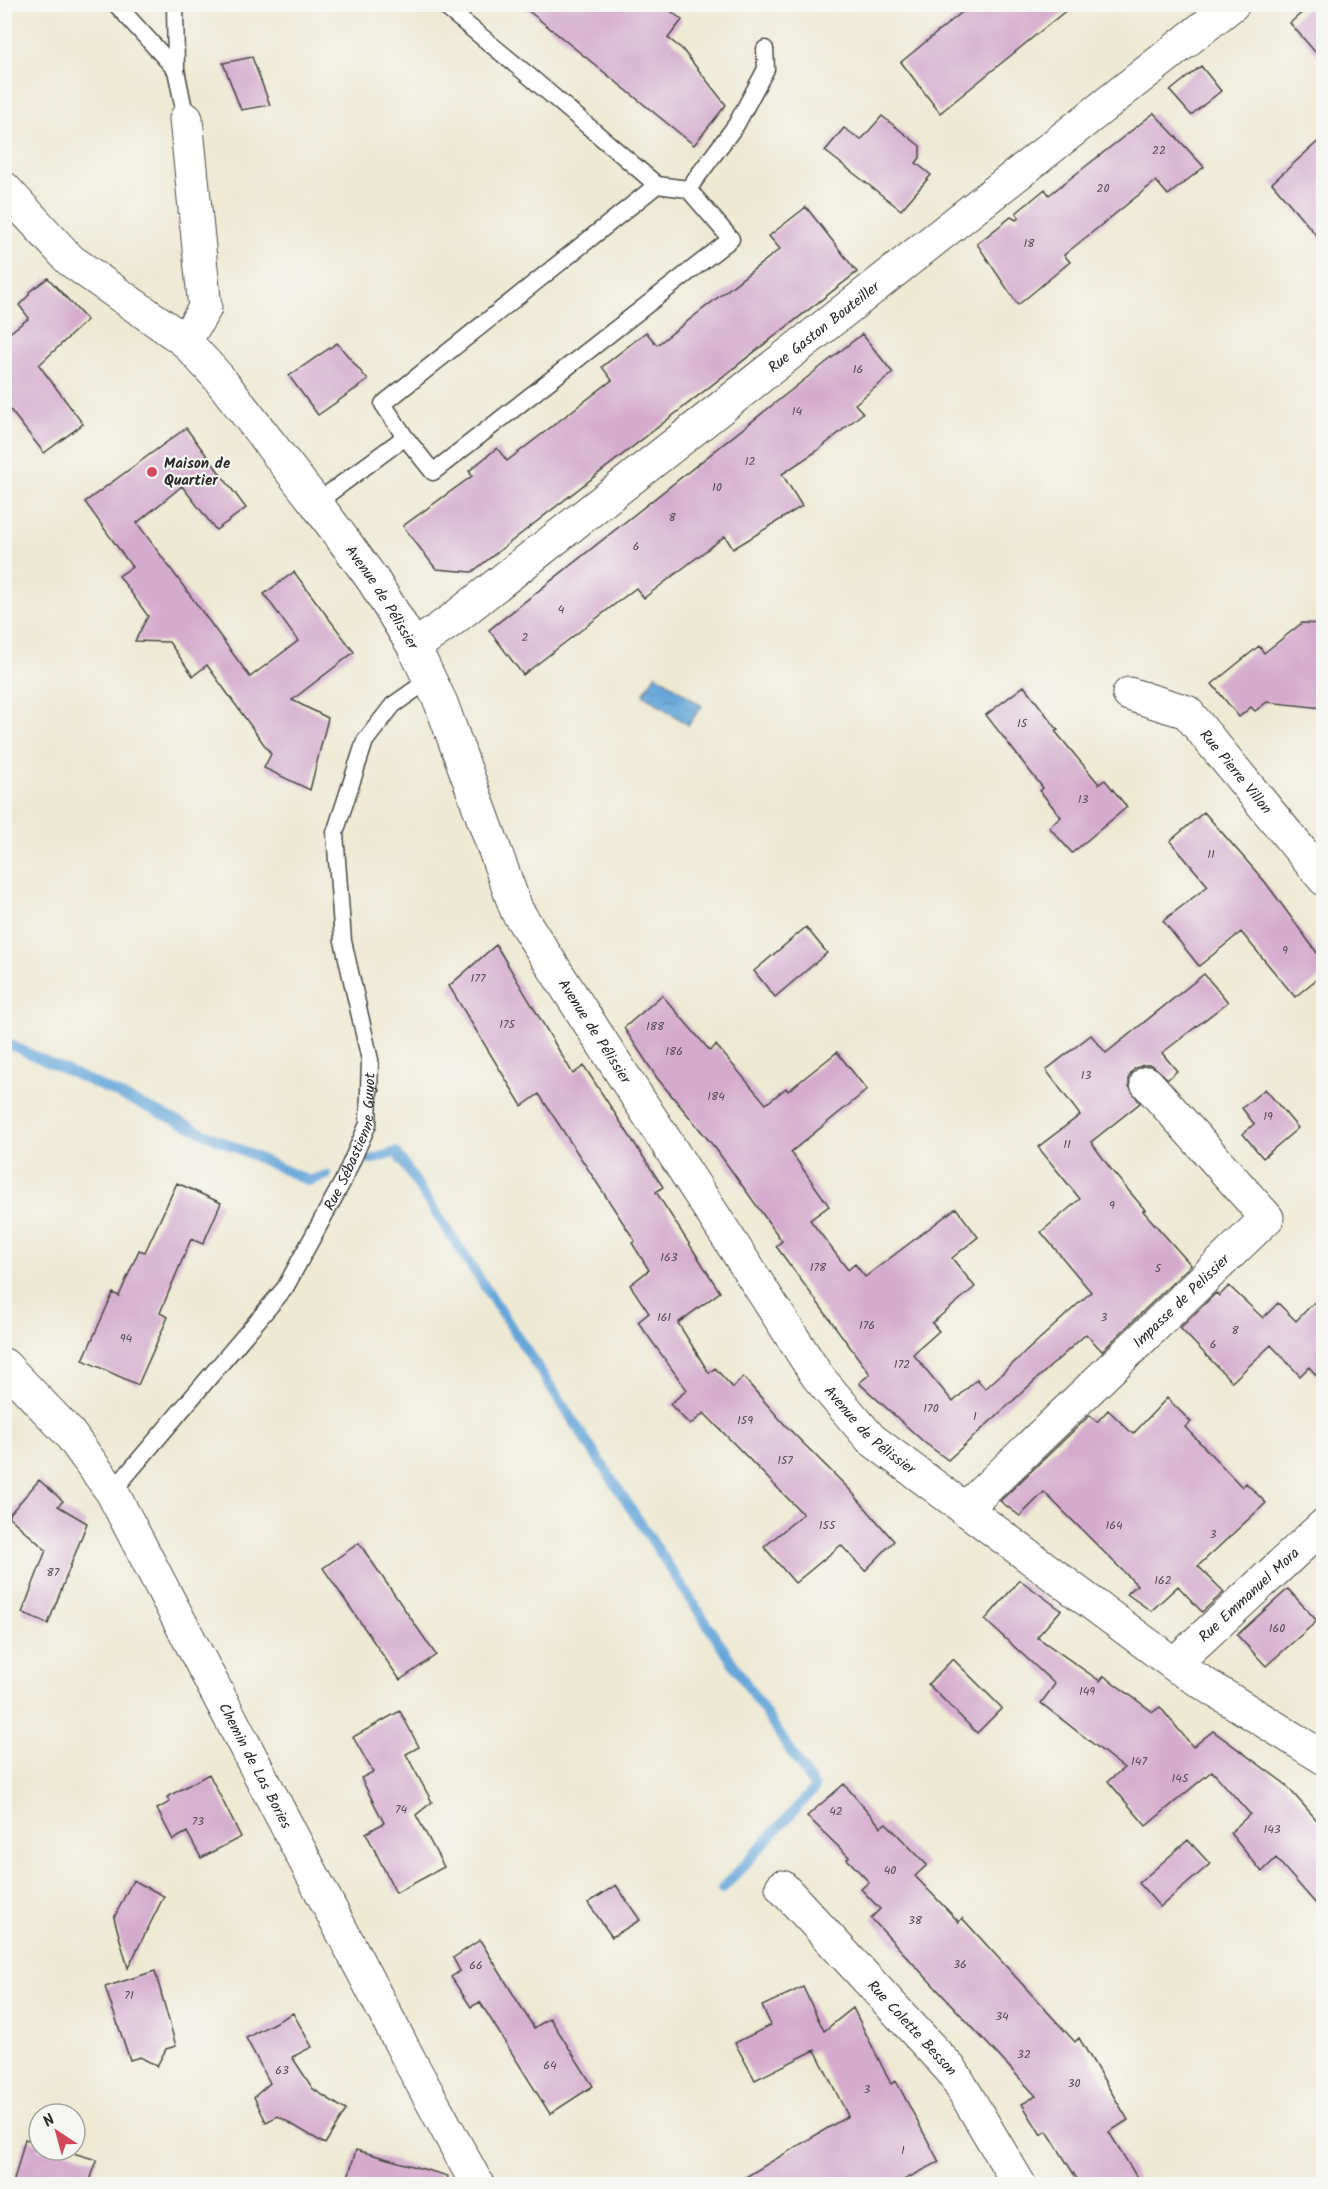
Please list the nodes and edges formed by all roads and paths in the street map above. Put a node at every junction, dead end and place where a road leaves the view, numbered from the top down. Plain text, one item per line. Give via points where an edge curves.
1 (116, 4) edge
2 (175, 4) edge
3 (443, 5) edge
4 (1221, 8) edge
5 (765, 49) dead end
6 (176, 70) junction
7 (186, 119) joint
8 (657, 185) junction
9 (4, 188) edge
10 (688, 189) junction
11 (185, 341) junction
12 (405, 437) junction
13 (316, 503) junction
14 (414, 647) junction
15 (430, 680) junction
16 (1129, 694) dead end
17 (1323, 879) edge
18 (1147, 1083) dead end
19 (4, 1365) edge
20 (112, 1492) junction
21 (965, 1509) junction
22 (1323, 1526) edge
23 (1174, 1664) junction
24 (1323, 1758) edge
25 (782, 1887) dead end
26 (1012, 2182) edge
27 (477, 2184) edge

1 - 6 lane
2 - 6 lane
3 - 8 lane
4 - 14 street, Rue Gaston Bouteiller
5 - 10 lane via 766,69 736,125
6 - 7 lane
7 - 11 street via 205,308
8 - 10 lane
8 - 12 lane via 382,404
9 - 11 street, Avenue de Pélissier via 70,260
10 - 12 lane via 731,239 433,472
11 - 13 street, Avenue de Pélissier via 218,377
12 - 13 lane
13 - 14 street, Avenue de Pélissier via 373,580
14 - 15 street, Avenue de Pélissier
15 - 20 lane, Rue Sébastienne Guyot via 393,705 365,741 335,833 343,941 370,1060 368,1124 343,1181 285,1288
15 - 21 street, Avenue de Pélissier via 517,911 818,1377 871,1439
16 - 17 street, Rue Pierre Villon via 1187,712
18 - 21 street, Impasse de Pelissier via 1267,1218
19 - 20 street, Chemin de Las Bories via 69,1433
20 - 27 street, Chemin de Las Bories
21 - 23 street, Avenue de Pélissier
22 - 23 street, Rue Emmanuel Mora
23 - 24 street, Avenue de Pélissier
25 - 26 street, Rue Colette Besson via 952,2071

